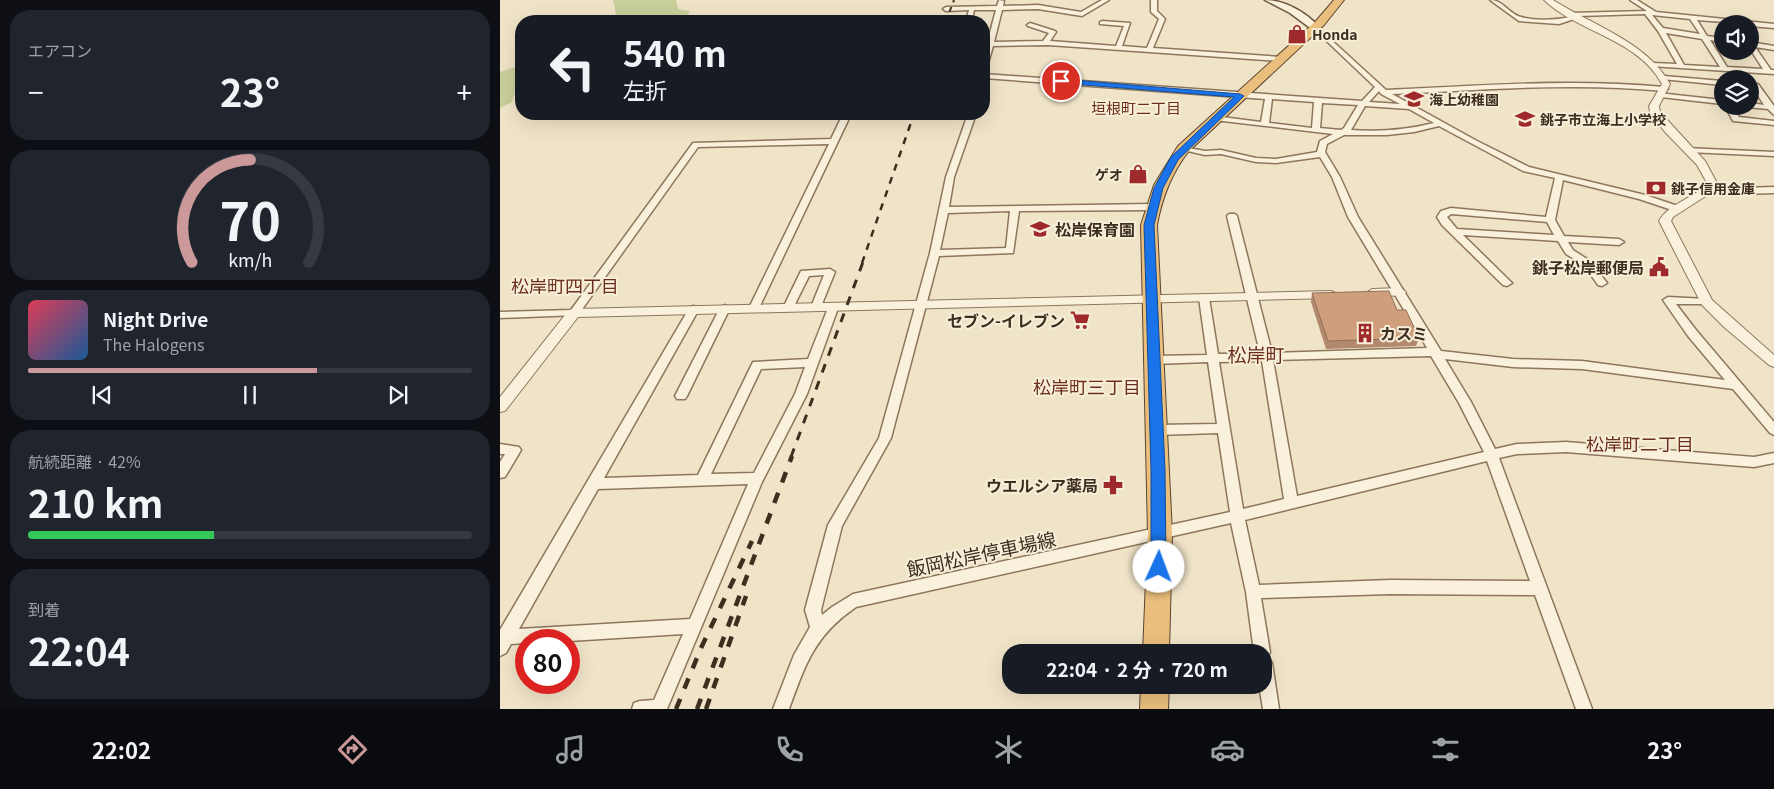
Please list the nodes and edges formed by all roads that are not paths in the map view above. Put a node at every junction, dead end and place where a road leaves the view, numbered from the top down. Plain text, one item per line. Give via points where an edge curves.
1 (972, 0) edge
2 (1001, 0) edge
3 (1106, 0) edge
4 (1154, 0) edge
5 (1269, 0) edge
6 (1339, 0) edge
7 (1493, 0) edge
8 (1548, 0) edge
9 (1633, 0) edge
10 (971, 8) junction
11 (1000, 8) junction
12 (946, 9) dead end
13 (1646, 13) junction
14 (1655, 14) junction
15 (970, 15) edge
16 (1573, 16) junction
17 (1692, 17) junction
18 (1714, 20) edge
19 (1102, 23) dead end
20 (1030, 25) dead end
21 (1759, 25) edge
22 (1774, 26) edge
23 (1316, 28) junction
24 (1661, 30) junction
25 (1704, 37) junction
26 (990, 38) edge
27 (1714, 39) edge
28 (1045, 43) junction
29 (990, 44) edge
30 (1759, 46) edge
31 (1118, 48) junction
32 (1774, 48) edge
33 (1149, 50) junction
34 (1759, 56) edge
35 (1281, 59) junction
36 (1652, 65) junction
37 (1681, 66) junction
38 (1724, 68) junction
39 (1771, 72) edge
40 (990, 76) edge
41 (1714, 85) edge
42 (1663, 87) junction
43 (1381, 90) junction
44 (1759, 91) edge
45 (1240, 96) junction
46 (1269, 98) junction
47 (1714, 100) edge
48 (1318, 101) junction
49 (1363, 104) junction
50 (1410, 107) junction
51 (1759, 107) edge
52 (1773, 110) edge
53 (1734, 115) edge
54 (1214, 118) junction
55 (844, 120) edge
56 (970, 120) edge
57 (1265, 123) junction
58 (1774, 123) edge
59 (1440, 124) junction
60 (1316, 129) junction
61 (1345, 132) junction
62 (834, 141) junction
63 (1183, 149) junction
64 (1688, 150) junction
65 (1322, 154) junction
66 (1774, 154) edge
67 (1559, 178) junction
68 (1710, 188) junction
69 (1774, 190) edge
70 (1152, 207) junction
71 (1015, 208) junction
72 (1678, 209) junction
73 (943, 210) junction
74 (1232, 216) dead end
75 (1550, 220) junction
76 (1455, 232) junction
77 (1561, 239) junction
78 (1619, 242) dead end
79 (935, 253) junction
80 (1508, 283) dead end
81 (1602, 283) dead end
82 (1400, 292) junction
83 (1342, 294) edge
84 (1362, 294) edge
85 (1204, 298) junction
86 (1253, 298) junction
87 (1152, 299) junction
88 (1708, 302) junction
89 (922, 304) junction
90 (816, 307) junction
91 (725, 308) junction
92 (754, 308) junction
93 (788, 308) junction
94 (833, 308) junction
95 (694, 309) junction
96 (574, 312) junction
97 (500, 315) edge
98 (1436, 353) junction
99 (1267, 358) junction
100 (1211, 359) junction
101 (1154, 360) junction
102 (1774, 362) edge
103 (812, 363) junction
104 (1735, 385) junction
105 (681, 396) dead end
106 (500, 407) edge
107 (1224, 428) junction
108 (1157, 430) junction
109 (1774, 430) edge
110 (500, 449) edge
111 (1491, 454) junction
112 (1774, 458) edge
113 (500, 473) edge
114 (758, 478) junction
115 (702, 480) junction
116 (594, 484) junction
117 (1291, 503) junction
118 (1236, 516) junction
119 (1160, 534) junction
120 (1539, 588) junction
121 (1253, 592) junction
122 (694, 626) junction
123 (818, 627) junction
124 (502, 640) edge
125 (1156, 644) edge
126 (1261, 644) edge
127 (1155, 694) edge
128 (1269, 694) edge
129 (659, 708) edge
130 (640, 709) edge
131 (781, 709) edge
132 (1154, 709) edge
133 (1271, 709) edge
134 (1584, 709) edge

1 - 10 street
2 - 11 street
3 - 11 street via 1082,14 1038,7
4 - 33 street via 1154,12 1162,19
5 - 23 main road via 1293,11
6 - 23 highway
7 - 16 street via 1518,19 1559,22
8 - 16 street
9 - 14 street
10 - 11 street
10 - 12 street
10 - 15 street
11 - 26 street
13 - 14 street
13 - 16 street
13 - 24 street
14 - 17 street
16 - 36 street
17 - 18 street
17 - 25 street
19 - 31 street via 1128,24
20 - 28 street via 1053,32
21 - 22 street
23 - 35 highway
23 - 43 street
24 - 25 street
24 - 37 street
25 - 27 street
25 - 38 street
28 - 29 street
28 - 31 street
30 - 32 street
31 - 33 street
33 - 35 street
34 - 39 street
35 - 45 highway
36 - 37 street
36 - 42 street
37 - 38 street
38 - 39 street
40 - 45 street
41 - 42 street
42 - 43 street via 1564,85
42 - 47 street
42 - 64 street via 1654,112
43 - 49 street
43 - 50 street
44 - 52 street
45 - 46 street
45 - 54 highway
46 - 48 street
46 - 57 street
48 - 49 street
48 - 60 street
49 - 50 street
49 - 61 street
50 - 59 street
51 - 52 street
53 - 58 street via 1736,120
54 - 57 street
54 - 63 highway
55 - 62 street
56 - 73 street via 950,177
57 - 60 street
59 - 61 street via 1416,131
59 - 67 street via 1526,169
60 - 61 street
61 - 65 street via 1323,143
62 - 92 street
62 - 96 street via 696,145
63 - 65 street via 1221,152 1256,160
63 - 70 highway via 1165,174
64 - 66 street
64 - 68 street via 1709,174
65 - 82 street via 1354,217
67 - 72 street via 1642,197
67 - 75 street
68 - 69 street
68 - 72 street
70 - 71 street
70 - 87 highway via 1149,225
71 - 73 street
71 - 79 street via 1010,251
72 - 88 street via 1665,221
73 - 79 street
74 - 86 street
75 - 76 street via 1444,213 1445,223
75 - 77 street
76 - 77 street
76 - 80 street
77 - 78 street
77 - 81 street via 1569,252 1587,263
79 - 89 street
82 - 84 street
82 - 98 street
83 - 86 street
85 - 86 street
85 - 87 street
85 - 100 street
86 - 99 street
87 - 89 street
87 - 101 highway
88 - 102 street
88 - 104 street via 1668,300
89 - 94 street
89 - 123 street via 885,438 830,540 813,610
90 - 93 street
90 - 93 street via 830,272 805,273
90 - 94 street
91 - 92 street
91 - 95 street
91 - 105 street
92 - 93 street
94 - 103 street
95 - 96 street
95 - 116 street
96 - 97 street
96 - 106 street
98 - 99 street
98 - 104 street via 1512,363 1582,366
98 - 111 street
99 - 100 street
99 - 117 street
100 - 101 street
100 - 107 street
101 - 108 highway
103 - 114 street via 801,394
103 - 115 street via 757,365
104 - 109 street
107 - 108 street
107 - 118 street
108 - 119 highway
110 - 113 street via 515,450
111 - 112 street, 飯岡松岸停車場線 via 1517,448 1566,446 1754,462
111 - 117 street, 飯岡松岸停車場線
111 - 120 street
114 - 115 street
114 - 122 street
115 - 116 street
116 - 124 street
117 - 118 street, 飯岡松岸停車場線
118 - 119 street, 飯岡松岸停車場線
118 - 121 street
119 - 123 street, 飯岡松岸停車場線 via 853,601
119 - 125 highway
120 - 121 street via 1390,587
120 - 134 street
121 - 126 street
122 - 124 street
122 - 129 street
123 - 131 street, 飯岡松岸停車場線 via 802,653
127 - 132 highway
128 - 133 street
129 - 130 street

